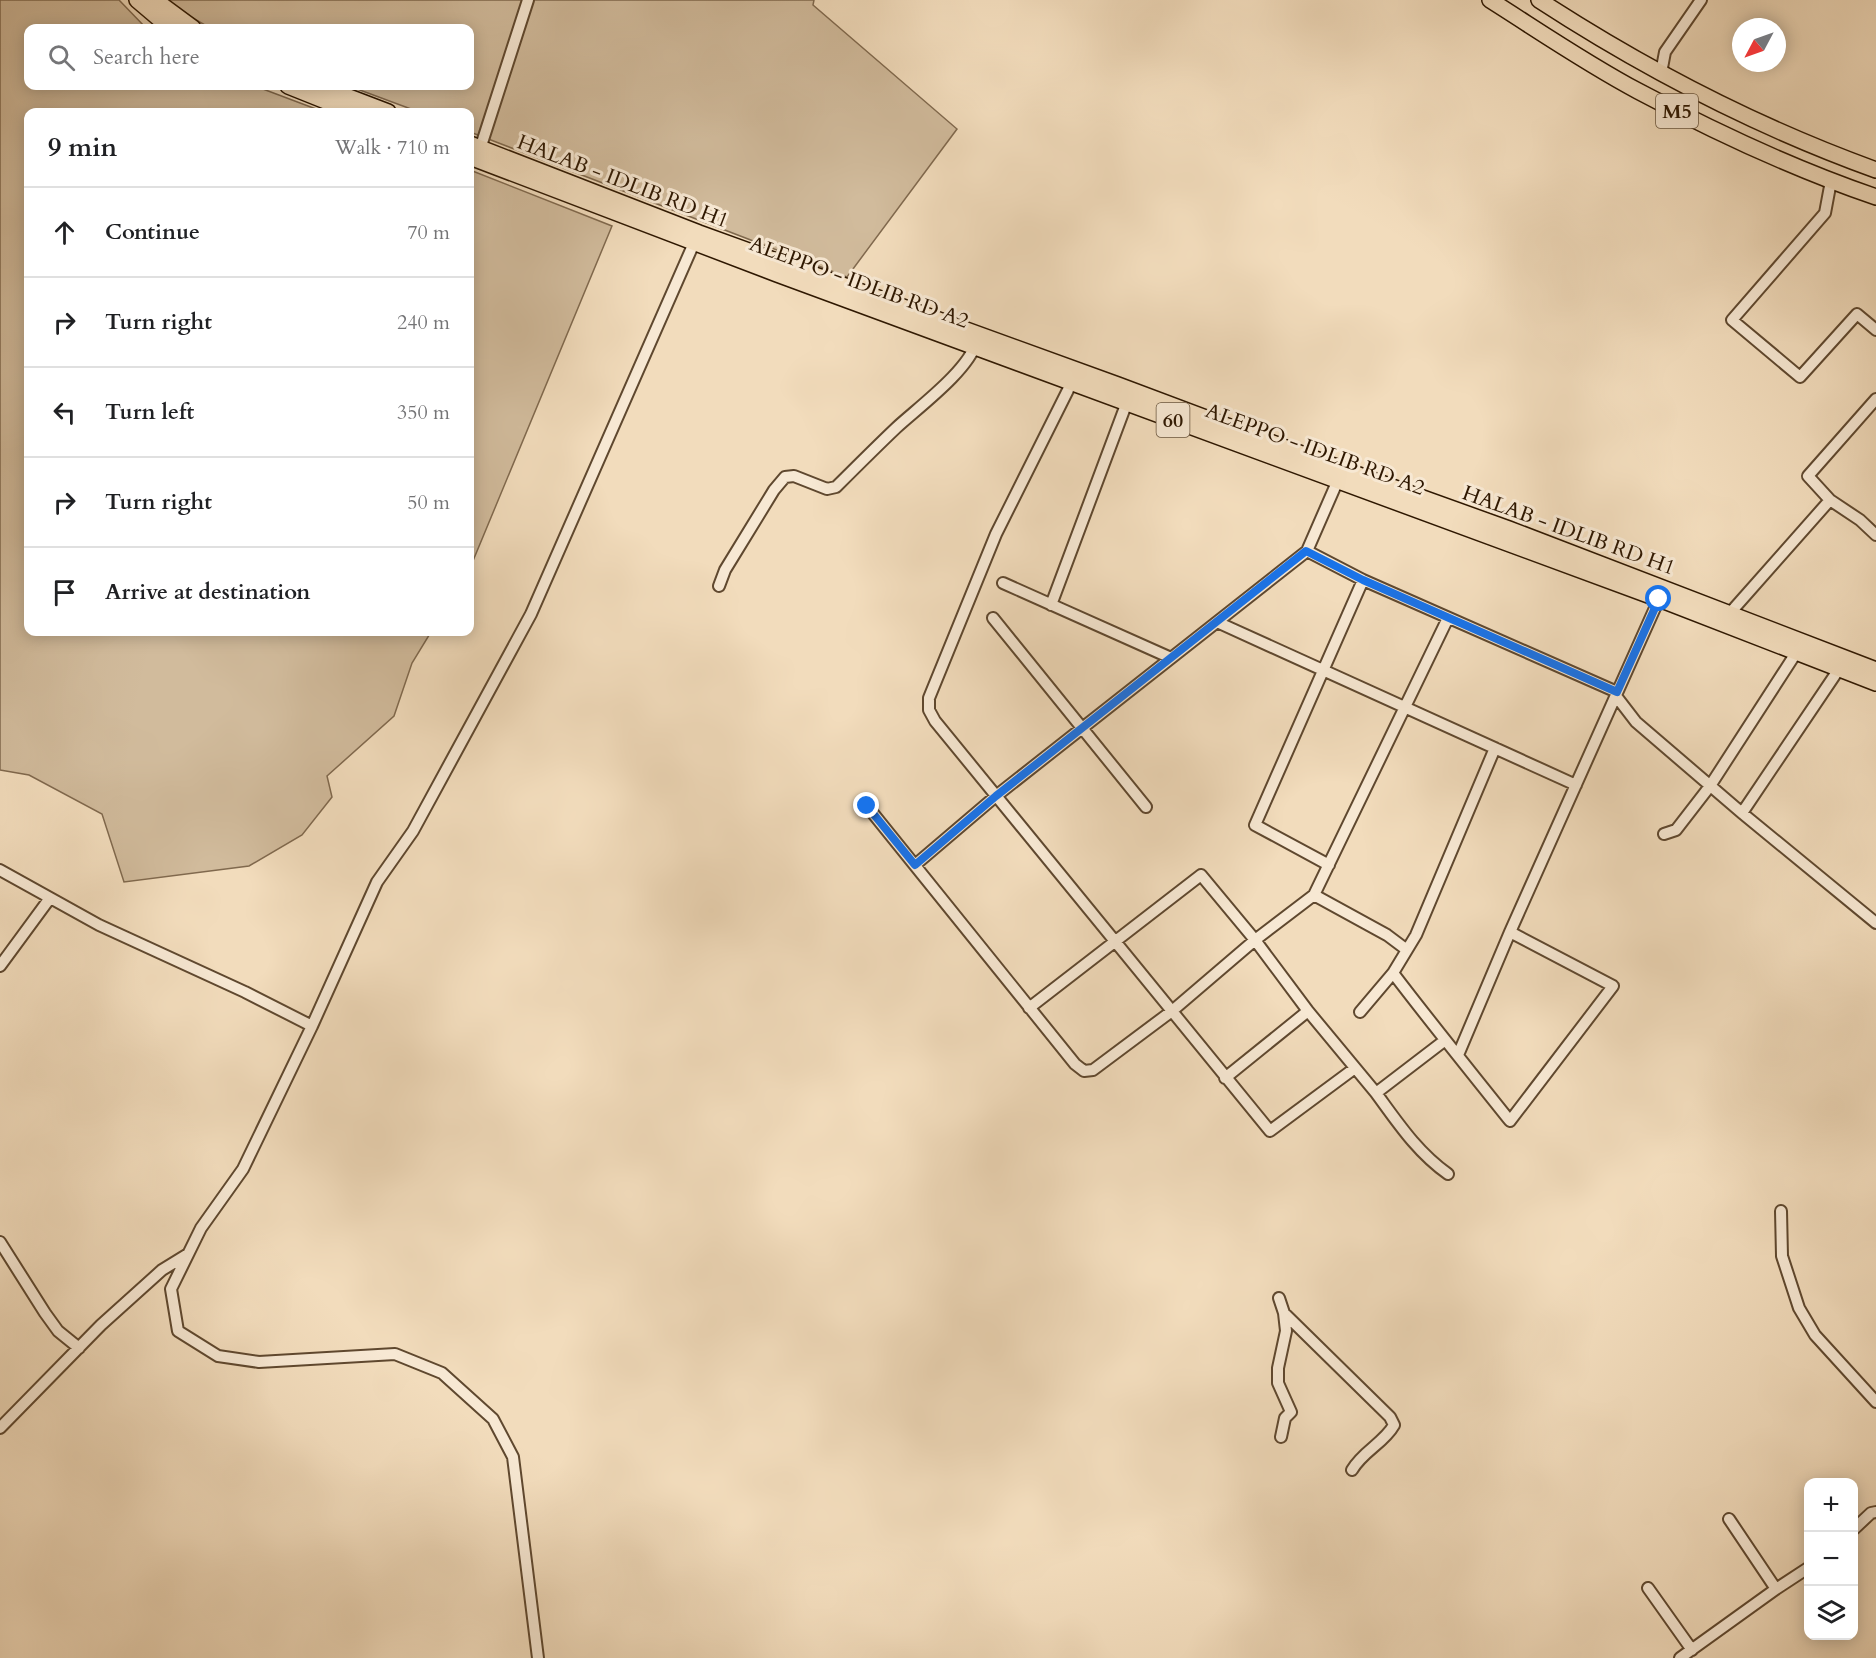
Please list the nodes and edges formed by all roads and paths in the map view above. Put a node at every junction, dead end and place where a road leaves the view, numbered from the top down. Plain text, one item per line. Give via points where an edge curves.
1 (137, 0) edge
2 (155, 0) edge
3 (528, 0) edge
4 (1490, 0) edge
5 (1539, 0) edge
6 (1701, 0) edge
7 (165, 24) edge
8 (188, 24) edge
9 (1661, 73) junction
10 (298, 90) edge
11 (330, 90) edge
12 (343, 108) edge
13 (378, 108) edge
14 (474, 147) edge
15 (474, 150) edge
16 (1876, 170) edge
17 (1831, 182) junction
18 (1876, 197) edge
19 (696, 238) junction
20 (1876, 330) edge
21 (977, 341) junction
22 (1068, 390) dead end
23 (1876, 399) edge
24 (1124, 410) dead end
25 (1340, 475) junction
26 (1830, 500) junction
27 (1876, 535) edge
28 (1306, 551) junction
29 (1363, 580) junction
30 (1003, 584) dead end
31 (719, 586) dead end
32 (1659, 599) junction
33 (1052, 605) junction
34 (1730, 613) junction
35 (993, 618) dead end
36 (1448, 618) junction
37 (1217, 622) junction
38 (1796, 652) junction
39 (1171, 658) junction
40 (1839, 669) junction
41 (1876, 670) edge
42 (1323, 671) junction
43 (1876, 683) edge
44 (1617, 694) junction
45 (1405, 708) junction
46 (1082, 728) junction
47 (1495, 748) junction
48 (1576, 785) junction
49 (1710, 786) junction
50 (996, 796) junction
51 (867, 806) dead end
52 (1146, 807) dead end
53 (1742, 813) junction
54 (1664, 834) dead end
55 (915, 865) junction
56 (1329, 865) junction
57 (0, 870) edge
58 (1314, 895) junction
59 (50, 898) junction
60 (1876, 923) edge
61 (1510, 932) junction
62 (1255, 940) junction
63 (1115, 941) junction
64 (1407, 950) junction
65 (0, 966) edge
66 (1393, 973) junction
67 (1029, 1008) junction
68 (1172, 1011) junction
69 (1308, 1011) junction
70 (1360, 1012) dead end
71 (312, 1026) junction
72 (1444, 1041) junction
73 (1458, 1055) junction
74 (1355, 1068) junction
75 (1225, 1078) junction
76 (1376, 1093) junction
77 (1448, 1174) dead end
78 (1780, 1211) dead end
79 (0, 1242) edge
80 (188, 1253) junction
81 (1279, 1298) dead end
82 (1284, 1313) junction
83 (79, 1348) junction
84 (1876, 1402) edge
85 (0, 1428) edge
86 (1281, 1437) dead end
87 (1352, 1470) dead end
88 (1876, 1512) edge
89 (1729, 1520) dead end
90 (1858, 1525) edge
91 (1804, 1571) edge
92 (1648, 1588) dead end
93 (1776, 1589) junction
94 (1692, 1650) junction
95 (538, 1658) edge
96 (1680, 1658) edge

1 - 7 highway
2 - 8 highway
3 - 14 street
4 - 17 highway, M5 via 1637,91
5 - 9 highway, M5
6 - 9 street via 1665,52
9 - 16 highway, M5 via 1730,109
10 - 12 highway
11 - 13 highway
15 - 19 highway, ALEPPO - IDLIB RD A2 / 60
17 - 18 highway, M5
17 - 20 street via 1825,213 1732,320 1800,377 1857,314
19 - 21 highway, ALEPPO - IDLIB RD A2 / 60
19 - 71 street via 531,614 413,831 377,882
21 - 25 highway, ALEPPO - IDLIB RD A2 / 60
21 - 31 street via 954,375 836,487 827,489 794,476 785,477 725,570
22 - 50 street via 996,534 929,698 929,710 935,721
23 - 26 street via 1808,476
24 - 33 street
25 - 28 street
25 - 32 highway, ALEPPO - IDLIB RD A2 / 60
25 - 34 highway, HALAB - IDLIB RD H1 / 60 via 1509,529
26 - 27 street
26 - 34 street
28 - 29 street
28 - 37 street
29 - 36 street
29 - 42 street
30 - 33 street
32 - 38 highway, ALEPPO - IDLIB RD A2 / 60
32 - 44 street
33 - 39 street
34 - 41 highway, HALAB - IDLIB RD H1 / 60
35 - 46 street
36 - 44 street
36 - 45 street
37 - 39 street
37 - 42 street
38 - 40 highway, ALEPPO - IDLIB RD A2 / 60
38 - 49 street
39 - 46 street
40 - 43 highway, ALEPPO - IDLIB RD A2 / 60
40 - 53 street
42 - 45 street
42 - 56 street via 1256,825
44 - 48 street
44 - 49 street via 1636,722
45 - 47 street
45 - 56 street
46 - 50 street
46 - 52 street
47 - 48 street
47 - 64 street
48 - 61 street
49 - 53 street
49 - 54 street via 1676,830
50 - 55 street
50 - 63 street
51 - 55 street
53 - 60 street
55 - 67 street
56 - 58 street
57 - 59 street
58 - 62 street
58 - 64 street
59 - 65 street
59 - 71 street
61 - 73 street
61 - 73 street via 1613,986 1510,1121
62 - 63 street via 1201,875
62 - 68 street
62 - 69 street
63 - 67 street
63 - 68 street
64 - 66 street
66 - 70 street
66 - 72 street
67 - 68 street via 1084,1071 1093,1070
68 - 75 street
69 - 74 street
69 - 75 street
71 - 80 street via 243,1169
72 - 73 street
72 - 76 street
74 - 75 street via 1270,1131
74 - 76 street
76 - 77 street via 1418,1149
78 - 84 street via 1782,1256 1799,1308 1815,1335
79 - 83 street via 58,1331
80 - 83 street via 162,1270
80 - 95 street via 171,1289 178,1331 218,1356 259,1362 395,1354 442,1372 493,1419 513,1457
81 - 82 street
82 - 86 street via 1286,1331 1278,1383 1291,1412 1285,1418
82 - 87 street via 1394,1425 1358,1459
83 - 85 street
88 - 90 street
89 - 93 street
91 - 93 street
92 - 94 street
93 - 94 street
94 - 96 street

